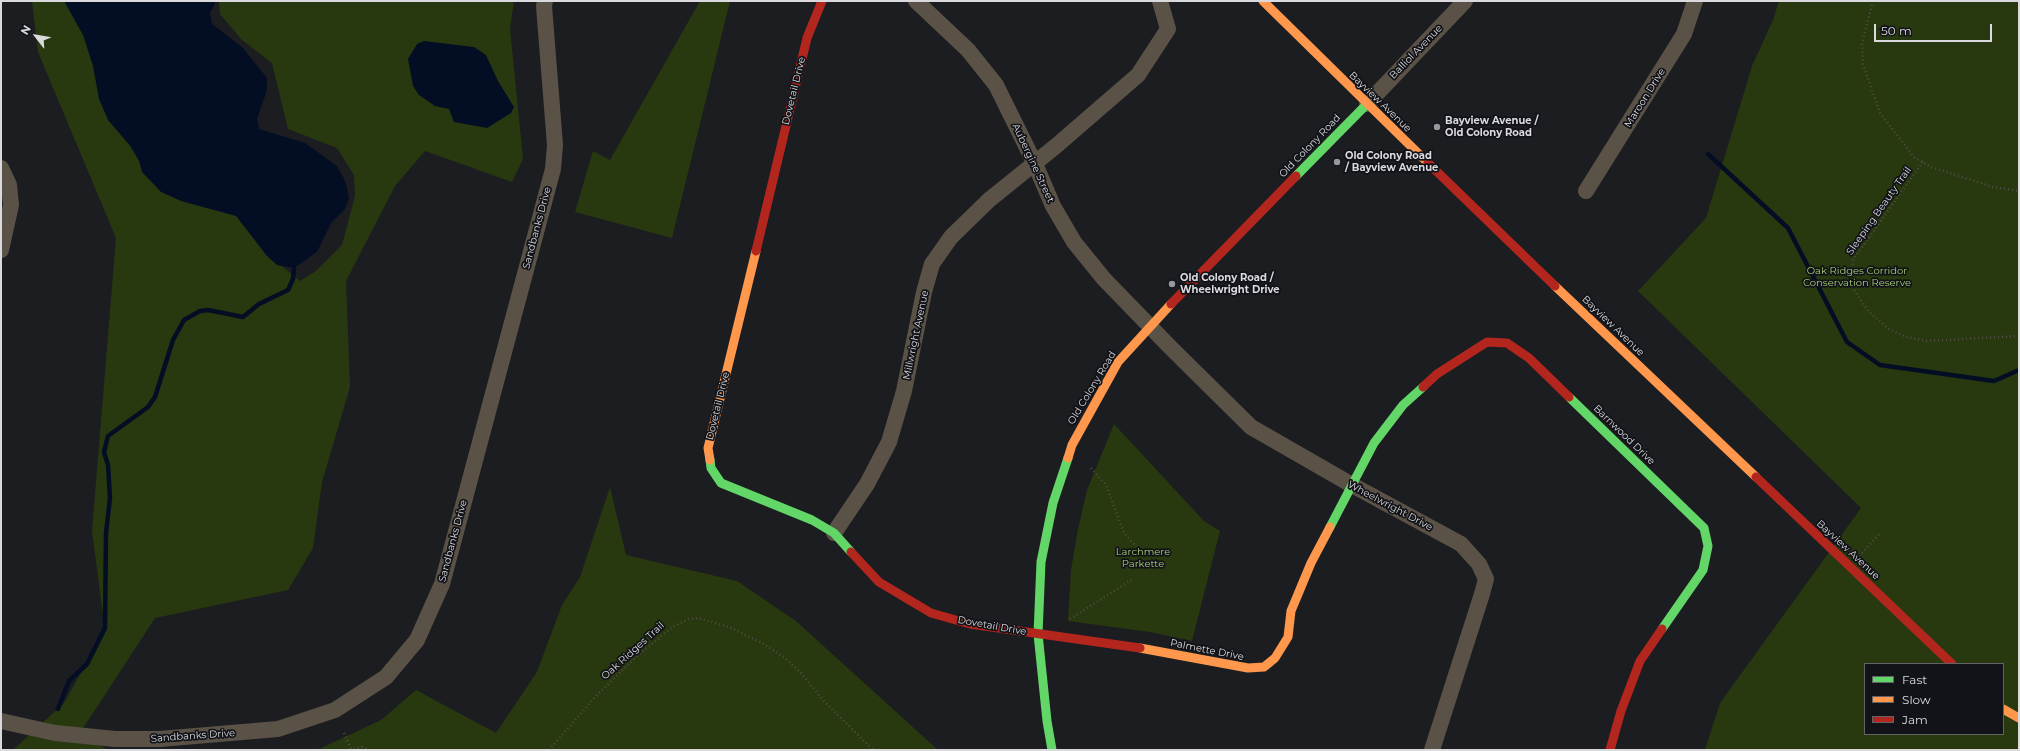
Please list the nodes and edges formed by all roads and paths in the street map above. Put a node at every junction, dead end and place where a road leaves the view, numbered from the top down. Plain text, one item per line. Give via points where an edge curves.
1 (545, 1) edge
2 (822, 1) edge
3 (916, 1) edge
4 (1160, 1) edge
5 (1263, 1) edge
6 (1465, 1) edge
7 (1695, 1) edge
8 (1873, 1) edge
9 (1367, 104) junction
10 (1923, 162) junction
11 (1035, 164) junction
12 (1, 168) edge
13 (1586, 191) dead end
14 (2019, 191) edge
15 (1, 250) edge
16 (1150, 326) junction
17 (2019, 336) edge
18 (1091, 468) dead end
19 (1352, 485) junction
20 (834, 533) junction
21 (1880, 533) dead end
22 (1137, 547) dead end
23 (1850, 566) junction
24 (1133, 579) dead end
25 (1064, 622) dead end
26 (1038, 634) junction
27 (1951, 663) edge
28 (2004, 710) edge
29 (2019, 718) edge
30 (1, 721) edge
31 (344, 733) dead end
32 (351, 749) edge
33 (369, 750) edge
34 (549, 750) edge
35 (873, 750) edge
36 (1052, 750) edge
37 (1432, 750) edge
38 (1610, 750) edge

1 - 30 street, Sandbanks Drive via 555,145 553,169 442,584 418,640 386,677 335,710 278,729 160,739 115,739 55,733
2 - 20 street, Dovetail Drive via 807,38 708,448 711,468 721,483 812,520
3 - 11 street, Aubergine Street via 968,50 996,85
4 - 11 street via 1168,29 1138,75
5 - 9 street, Bayview Avenue
6 - 9 street, Balliol Avenue
7 - 13 street, Maroon Drive via 1684,34
8 - 10 path, Sleeping Beauty Trail via 1862,43 1863,64 1880,113 1914,157
9 - 16 street, Old Colony Road
9 - 23 street, Bayview Avenue
10 - 14 path via 1993,187
10 - 17 path, Sleeping Beauty Trail via 1853,259 1850,284 1870,312 1890,328 1906,336 1927,341
11 - 16 street, Aubergine Street via 1053,206 1074,242
11 - 20 street, Millwright Avenue via 989,200 951,237 932,264 904,391 889,442 867,484
12 - 15 street via 9,185 11,205
16 - 19 street, Wheelwright Drive via 1252,427
16 - 26 street, Old Colony Road via 1118,362 1072,445 1052,502 1041,562
18 - 22 path via 1104,482 1124,533
19 - 26 street, Palmette Drive via 1311,563 1292,611 1288,637 1275,658 1264,667 1248,668 1129,646
19 - 37 street, Wheelwright Drive via 1461,544 1479,564 1486,579
19 - 38 street, Barnwood Drive via 1374,443 1408,400 1437,374 1487,342 1507,343 1529,358 1704,528 1708,546 1703,570 1640,660
20 - 26 street, Dovetail Drive via 879,582 931,613 970,624
21 - 23 path
23 - 27 street, Bayview Avenue
24 - 25 path
26 - 36 street, Old Colony Road
28 - 29 street
31 - 32 path
32 - 33 path via 362,747
34 - 35 path, Oak Ridges Trail via 596,696 636,657 674,626 698,618 729,626 780,655

